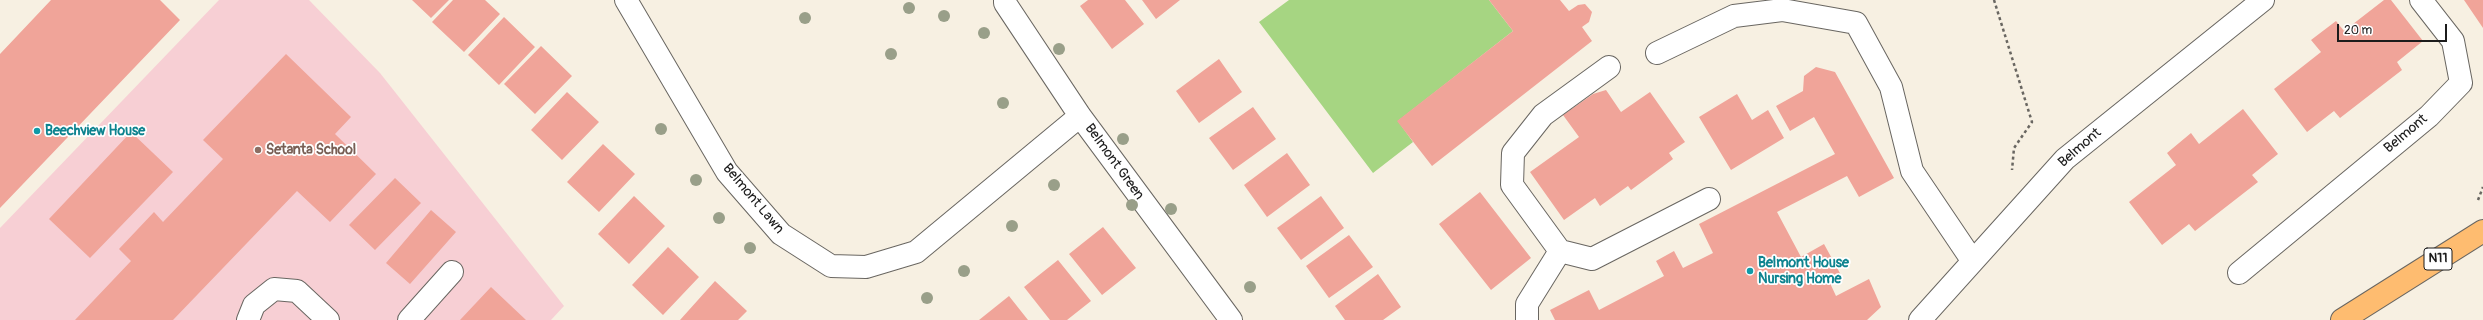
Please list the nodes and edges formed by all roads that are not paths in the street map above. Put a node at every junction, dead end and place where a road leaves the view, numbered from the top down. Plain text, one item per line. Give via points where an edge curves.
1 (626, 0) edge
2 (1005, 0) edge
3 (2263, 0) edge
4 (2421, 0) edge
5 (1657, 53) dead end
6 (1609, 67) dead end
7 (1080, 116) junction
8 (1709, 199) dead end
9 (2483, 231) edge
10 (1560, 251) junction
11 (1972, 260) junction
12 (452, 272) dead end
13 (2239, 273) dead end
14 (248, 320) edge
15 (328, 320) edge
16 (409, 320) edge
17 (1231, 320) edge
18 (1527, 320) edge
19 (1920, 320) edge
20 (2342, 320) edge

1 - 7 street, Belmont Lawn via 727,172 781,234 831,266 866,267 916,252
2 - 7 street, Belmont Green via 1005,4
3 - 11 street, Belmont via 2065,159
4 - 13 street, Belmont via 2453,41 2461,83 2429,116
5 - 11 street via 1734,16 1782,10 1856,22 1890,87 1912,171
6 - 10 street via 1543,115 1513,153 1512,185
7 - 17 street, Belmont Green
8 - 10 street via 1592,259
9 - 20 highway, N11
10 - 18 street via 1527,304
11 - 19 street, Belmont
12 - 16 street
14 - 15 street via 254,305 274,289 297,291

